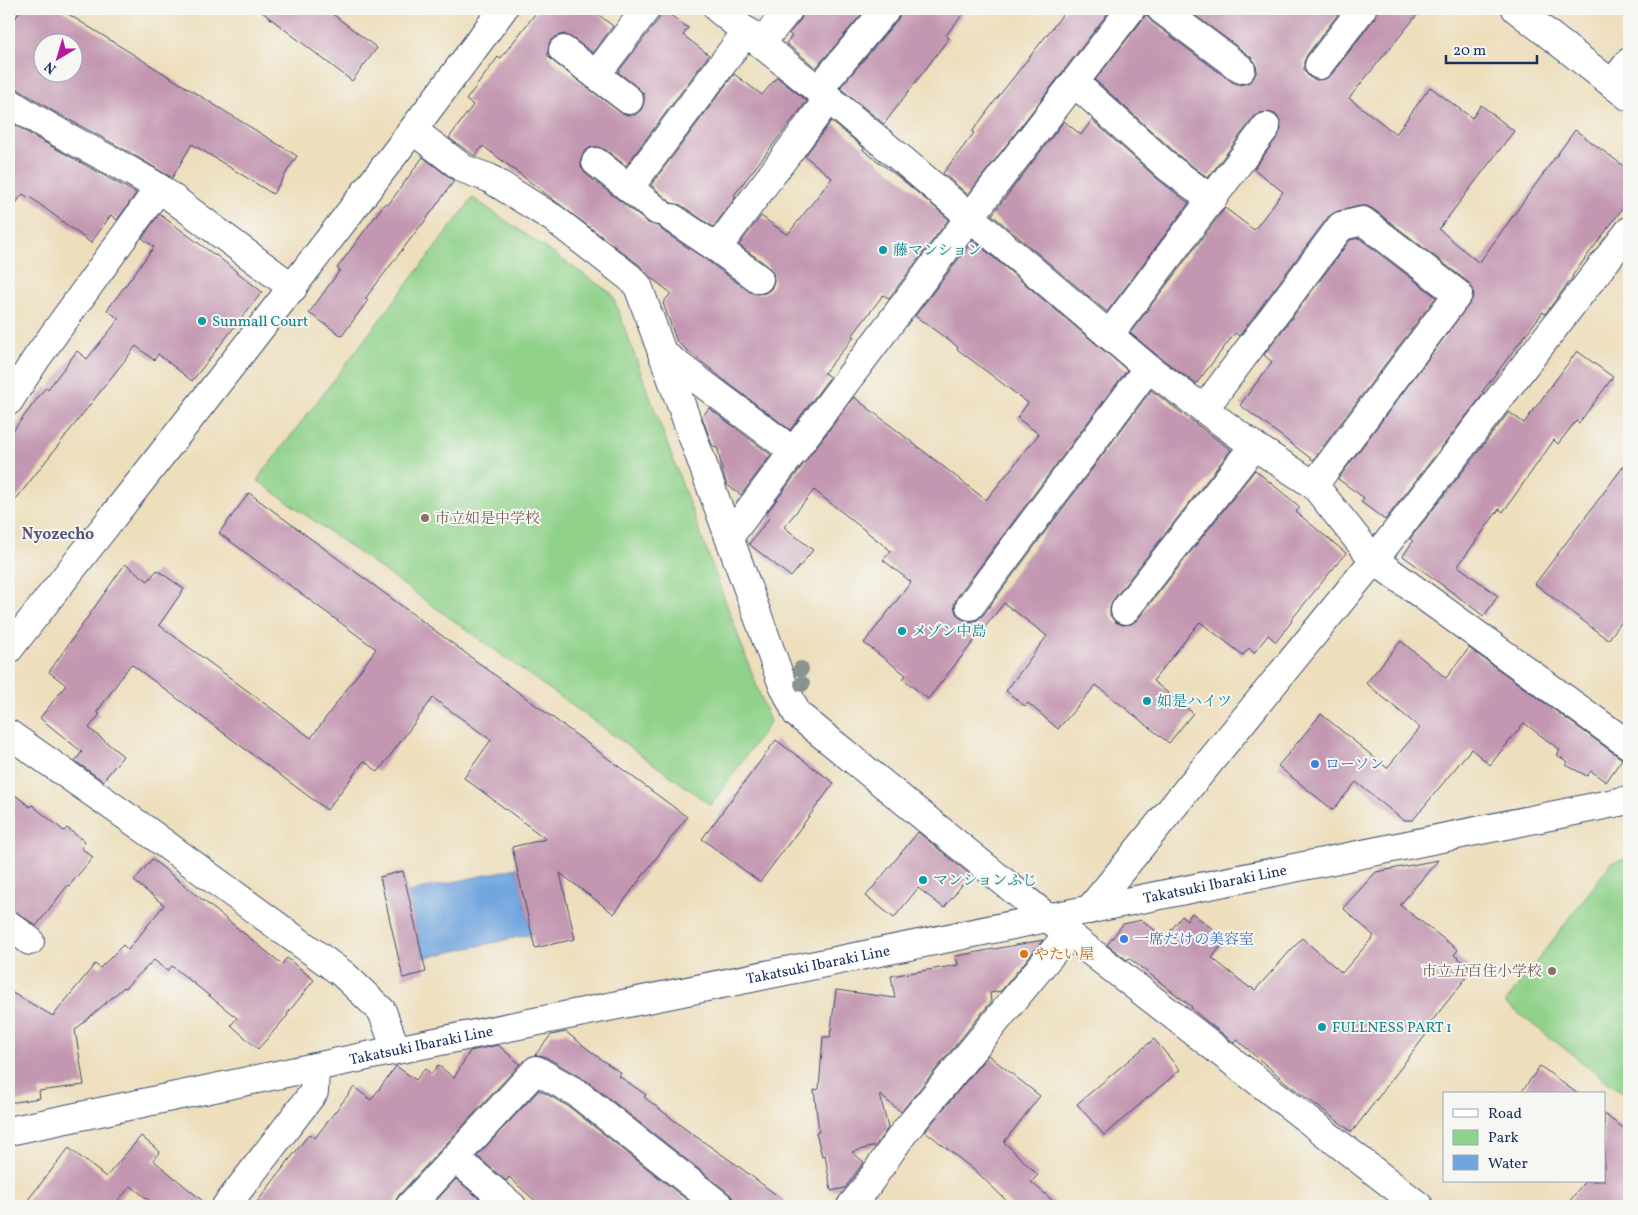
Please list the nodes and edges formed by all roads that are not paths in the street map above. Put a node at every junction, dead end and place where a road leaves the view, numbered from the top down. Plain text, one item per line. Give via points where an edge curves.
1 (503, 9) edge
2 (646, 9) edge
3 (718, 9) edge
4 (789, 9) edge
5 (886, 9) edge
6 (1131, 9) edge
7 (1161, 9) edge
8 (1362, 9) edge
9 (1516, 9) edge
10 (754, 37) junction
11 (563, 50) dead end
12 (1629, 62) edge
13 (1319, 64) dead end
14 (1241, 69) dead end
15 (596, 75) junction
16 (1075, 82) junction
17 (1621, 90) edge
18 (824, 94) junction
19 (629, 100) dead end
20 (10, 104) edge
21 (1266, 127) dead end
22 (414, 130) junction
23 (596, 162) dead end
24 (158, 188) junction
25 (629, 188) junction
26 (1212, 200) junction
27 (970, 217) junction
28 (1629, 231) edge
29 (716, 248) junction
30 (759, 279) dead end
31 (293, 288) junction
32 (1109, 336) junction
33 (662, 353) junction
34 (1148, 368) junction
35 (9, 401) edge
36 (1204, 410) junction
37 (1254, 446) junction
38 (794, 452) junction
39 (1314, 485) junction
40 (729, 537) junction
41 (1374, 560) junction
42 (970, 606) dead end
43 (1125, 610) dead end
44 (9, 649) edge
45 (9, 734) edge
46 (1629, 744) edge
47 (1629, 800) edge
48 (1089, 910) junction
49 (1059, 926) junction
50 (396, 1050) junction
51 (315, 1067) junction
52 (9, 1131) edge
53 (455, 1158) junction
54 (226, 1206) edge
55 (410, 1206) edge
56 (512, 1206) edge
57 (720, 1206) edge
58 (851, 1206) edge
59 (1419, 1206) edge

1 - 22 street
2 - 15 street
3 - 10 street
4 - 10 street
5 - 18 street
6 - 16 street
7 - 14 street
8 - 13 street
9 - 17 street
10 - 18 street
10 - 25 street
11 - 15 street
12 - 17 street
15 - 19 street
16 - 26 street via 1169,168
16 - 27 street
18 - 27 street
18 - 29 street
20 - 24 street
21 - 26 street
22 - 31 street
22 - 33 street via 464,169 489,178 553,218 629,277 638,286
23 - 25 street
24 - 31 street
24 - 35 street
25 - 29 street
26 - 32 street
27 - 32 street
27 - 38 street
28 - 41 street
29 - 30 street
31 - 44 street
32 - 34 street
33 - 38 street
33 - 40 street
34 - 36 street
34 - 42 street
36 - 37 street
36 - 39 street via 1341,226 1363,221 1458,294
37 - 39 street
37 - 43 street
38 - 40 street
39 - 41 street
40 - 49 street via 781,680 797,714
41 - 46 street
41 - 48 street
45 - 50 street via 343,974 382,1011
47 - 48 street, Takatsuki Ibaraki Line
48 - 49 street, Takatsuki Ibaraki Line
49 - 50 street, Takatsuki Ibaraki Line
49 - 58 street
49 - 59 street
50 - 51 street, Takatsuki Ibaraki Line
51 - 52 street, Takatsuki Ibaraki Line
51 - 54 street via 314,1092
53 - 55 street
53 - 56 street
53 - 57 street via 536,1070 577,1093

